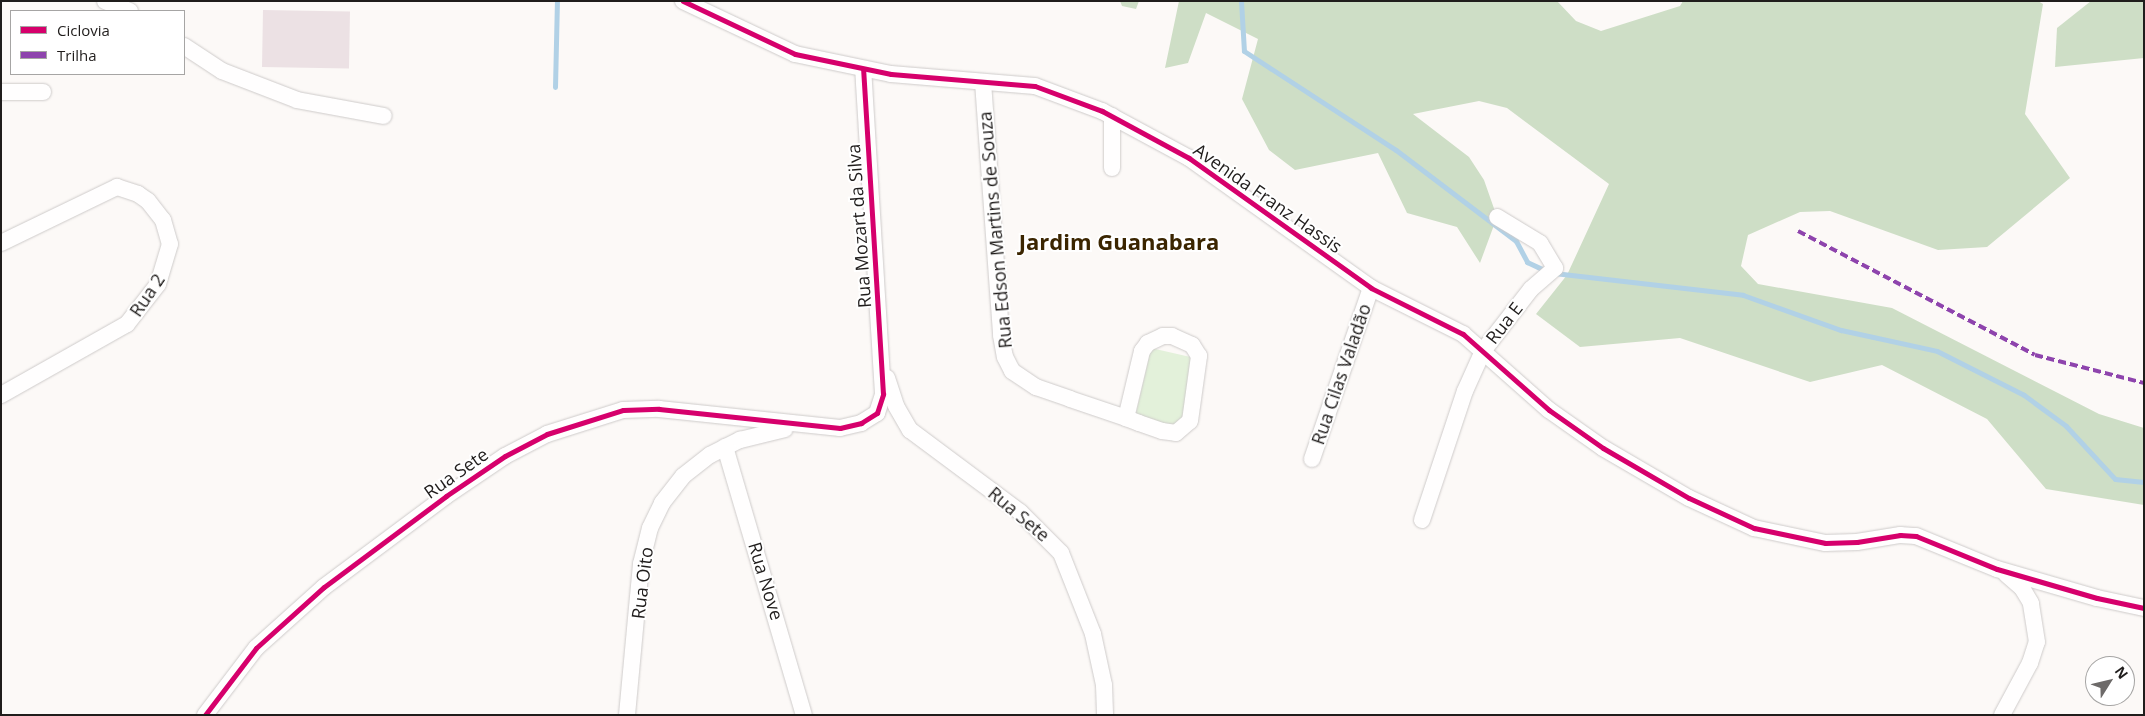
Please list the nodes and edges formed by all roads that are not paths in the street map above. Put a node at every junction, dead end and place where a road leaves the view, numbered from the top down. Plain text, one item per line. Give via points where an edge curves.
1 (105, 1) edge
2 (683, 1) edge
3 (128, 10) edge
4 (185, 47) edge
5 (862, 70) junction
6 (983, 82) junction
7 (1, 92) edge
8 (43, 92) dead end
9 (384, 116) dead end
10 (1112, 116) junction
11 (1112, 168) dead end
12 (1497, 217) dead end
13 (1, 243) edge
14 (1371, 288) junction
15 (880, 347) junction
16 (1483, 350) junction
17 (882, 382) joint
18 (1, 395) edge
19 (1126, 418) junction
20 (805, 426) junction
21 (725, 447) junction
22 (1312, 459) dead end
23 (1422, 520) dead end
24 (1997, 569) junction
25 (2144, 608) edge
26 (205, 715) edge
27 (627, 715) edge
28 (804, 715) edge
29 (1105, 715) edge
30 (2002, 715) edge

1 - 3 street
2 - 5 street, Avenida Franz Hassis via 795,54
4 - 9 street via 222,71 297,100
5 - 6 street, Avenida Franz Hassis
5 - 15 street, Rua Mozart da Silva
6 - 10 street, Avenida Franz Hassis via 1035,86
6 - 19 street, Rua Edson Martins de Souza via 1001,335 1008,365 1028,383
7 - 8 street
10 - 11 street
10 - 14 street, Avenida Franz Hassis via 1189,158
12 - 16 street, Rua E via 1540,243 1555,264
13 - 18 street, Rua 2 via 117,188 138,194 148,201 163,220 170,244 158,284 127,324
14 - 16 street, Avenida Franz Hassis via 1450,326
14 - 22 street, Rua Cilas Valadão
15 - 17 street, Rua Mozart da Silva
15 - 29 street, Rua Sete via 892,394 910,430 1020,512 1061,553 1093,634 1104,685
16 - 23 street, Rua E via 1459,409
16 - 24 street, Avenida Franz Hassis via 1576,430 1689,498 1746,524 1776,534 1825,543 1916,536
17 - 20 street, Rua Sete via 881,405 870,419 853,426
19 - 19 street, Rua Edson Martins de Souza via 1167,432 1176,433 1186,428 1200,364 1192,345 1168,336 1157,337 1145,346
20 - 21 street, Rua Oito via 753,436
20 - 26 street, Rua Sete via 659,409 622,410 547,434 505,456 453,491 324,587 256,648
21 - 27 street, Rua Oito via 683,476 667,496 650,528 640,572
21 - 28 street, Rua Nove
24 - 25 street
24 - 30 street via 2014,580 2027,595 2037,629 2030,663

